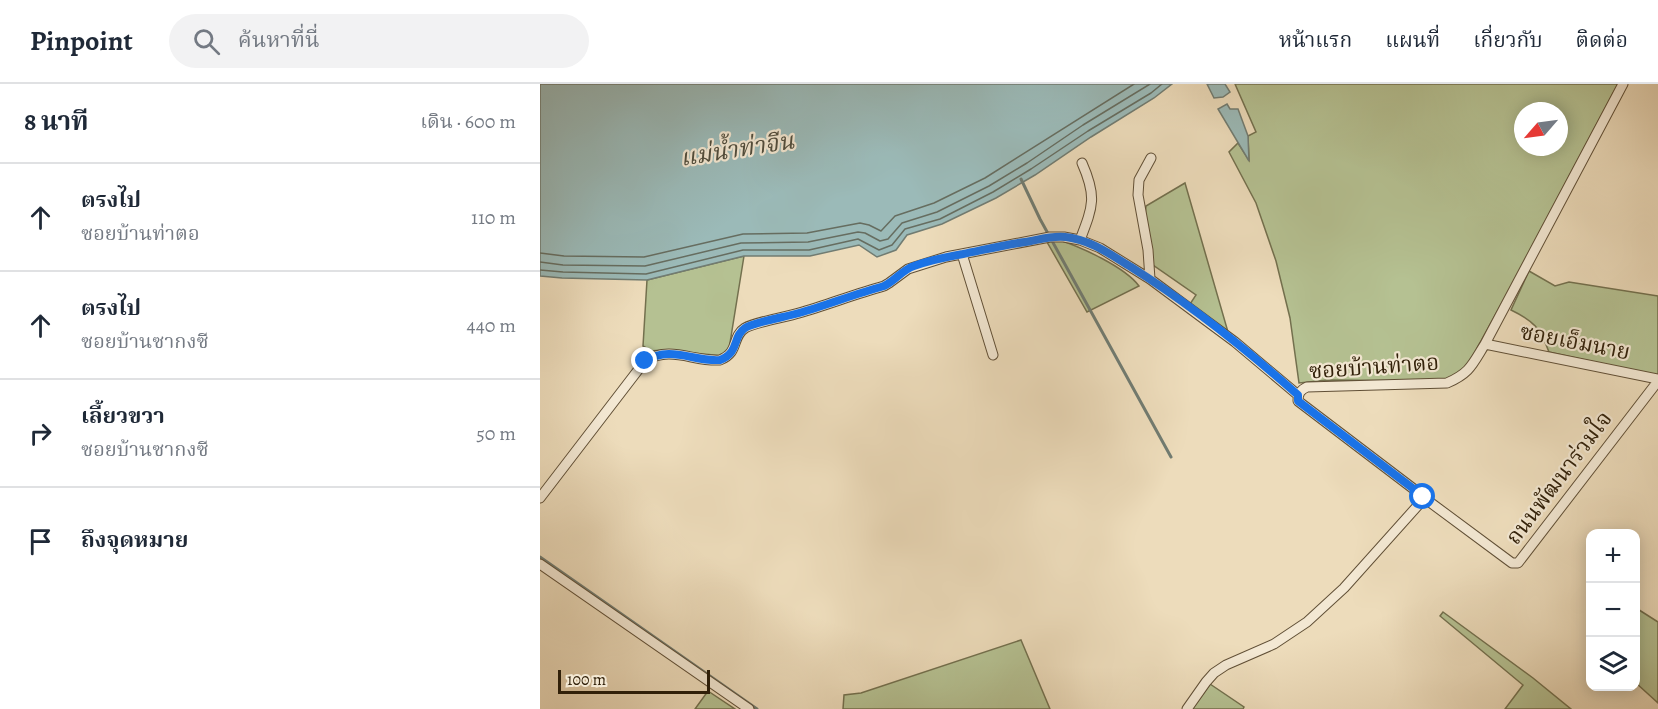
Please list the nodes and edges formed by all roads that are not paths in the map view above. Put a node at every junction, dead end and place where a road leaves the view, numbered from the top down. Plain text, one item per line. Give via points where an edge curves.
1 (1623, 84) edge
2 (1151, 158) dead end
3 (1082, 163) dead end
4 (1080, 240) junction
5 (962, 254) junction
6 (1150, 279) junction
7 (1485, 344) junction
8 (993, 355) dead end
9 (1658, 380) edge
10 (1298, 395) junction
11 (1423, 497) junction
12 (540, 498) edge
13 (540, 564) edge
14 (749, 709) edge
15 (1186, 709) edge

1 - 7 street, ซอยบ้านท่าตอ
2 - 6 street via 1139,180 1138,195
3 - 4 street via 1092,199
4 - 5 street via 1050,237
4 - 6 street
5 - 8 street
5 - 12 street via 913,266 884,286 746,327 729,356 720,360 663,353 653,356 645,361
6 - 10 street
7 - 9 street, ซอยเอ็มนาย
7 - 10 street, ซอยบ้านท่าตอ via 1471,367 1447,383 1307,387
9 - 11 street, ถนนพัฒนาร่วมใจ via 1518,563 1512,563
10 - 11 street, ซอยบ้านท่าตอ via 1298,401
11 - 15 street via 1344,588 1307,622 1274,644 1214,673
13 - 14 street

